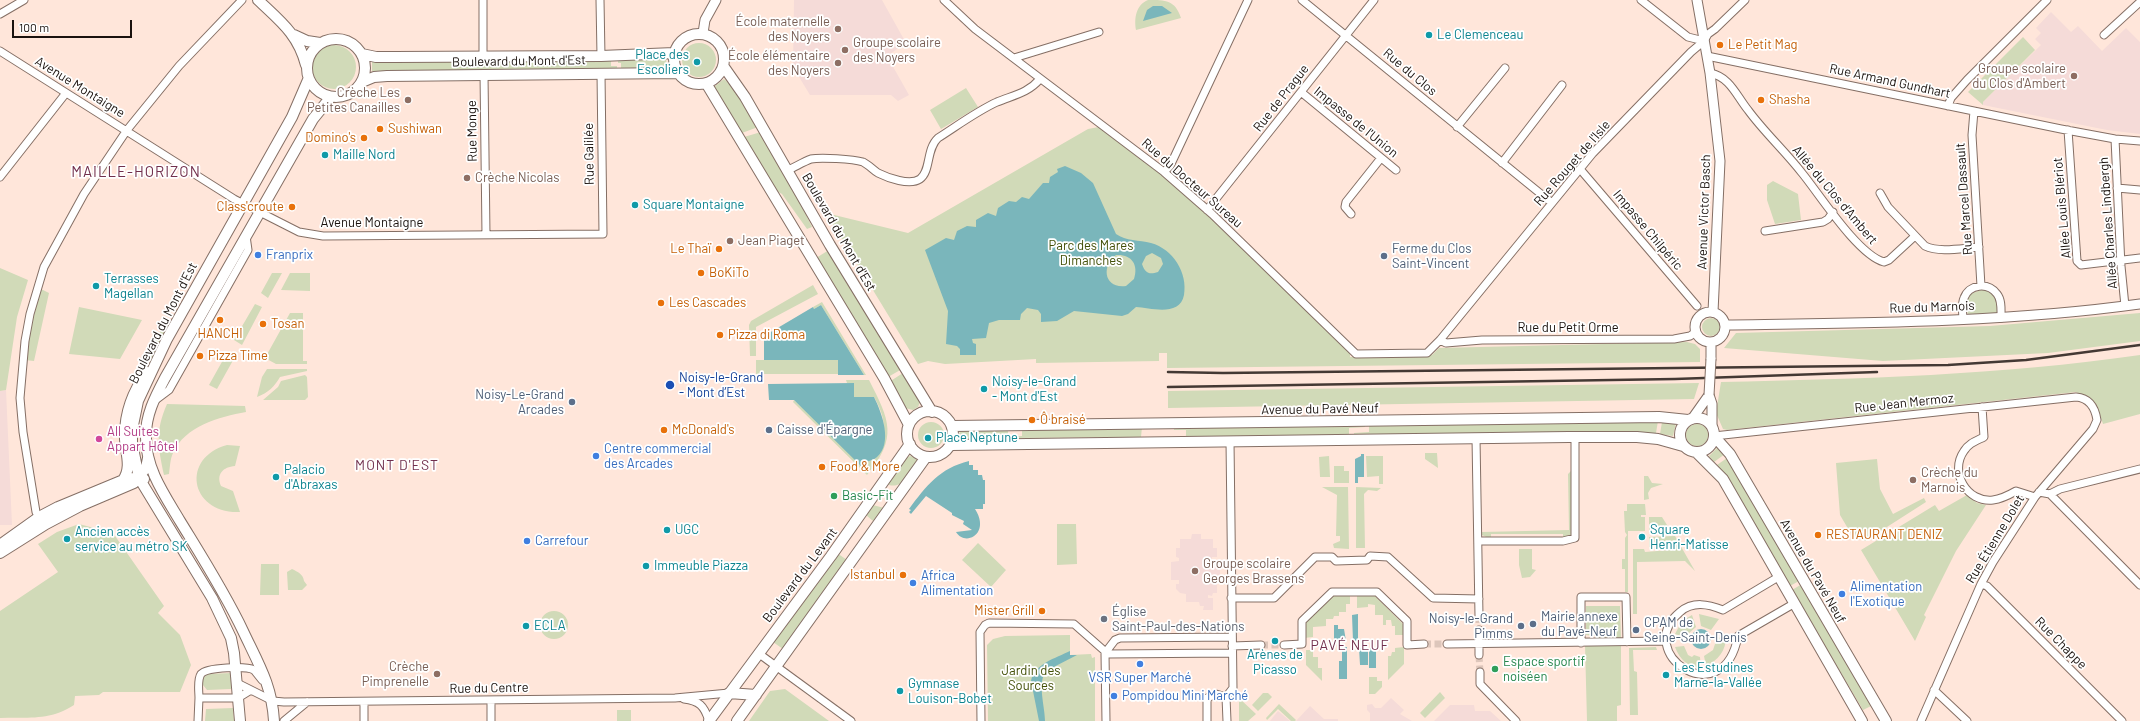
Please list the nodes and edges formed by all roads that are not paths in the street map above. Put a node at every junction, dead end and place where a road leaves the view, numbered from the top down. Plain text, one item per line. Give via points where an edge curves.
1 (24, 0) edge
2 (242, 0) edge
3 (258, 0) edge
4 (483, 0) edge
5 (600, 0) edge
6 (716, 0) edge
7 (944, 0) edge
8 (1248, 0) edge
9 (1302, 0) edge
10 (1374, 0) edge
11 (1641, 0) edge
12 (1697, 0) edge
13 (1745, 0) edge
14 (2047, 0) edge
15 (2140, 1) edge
16 (0, 14) edge
17 (1099, 32) dead end
18 (703, 33) junction
19 (294, 35) junction
20 (1346, 35) junction
21 (2104, 35) dead end
22 (1704, 41) junction
23 (320, 43) junction
24 (0, 51) edge
25 (674, 53) junction
26 (362, 54) junction
27 (601, 56) junction
28 (1707, 56) junction
29 (483, 57) junction
30 (1014, 58) junction
31 (306, 65) junction
32 (724, 66) junction
33 (1504, 68) dead end
34 (678, 72) junction
35 (1710, 73) junction
36 (484, 74) junction
37 (601, 74) junction
38 (1040, 78) junction
39 (308, 80) junction
40 (362, 82) junction
41 (706, 83) junction
42 (1562, 85) dead end
43 (1301, 92) junction
44 (66, 93) junction
45 (330, 98) junction
46 (1948, 106) junction
47 (1974, 111) junction
48 (1457, 127) junction
49 (127, 130) junction
50 (2068, 130) junction
51 (2115, 139) junction
52 (2140, 141) edge
53 (1381, 158) junction
54 (1502, 163) junction
55 (1580, 169) junction
56 (788, 170) junction
57 (1396, 170) dead end
58 (1164, 172) junction
59 (0, 177) edge
60 (2117, 188) junction
61 (2140, 190) edge
62 (1880, 193) dead end
63 (243, 203) junction
64 (1552, 203) junction
65 (1207, 210) junction
66 (260, 211) junction
67 (1833, 212) junction
68 (1351, 214) dead end
69 (1765, 231) dead end
70 (603, 234) joint
71 (486, 235) junction
72 (1915, 236) junction
73 (1979, 247) junction
74 (2140, 258) edge
75 (2121, 261) junction
76 (1981, 286) junction
77 (2140, 304) edge
78 (1697, 306) dead end
79 (2126, 306) junction
80 (1712, 312) junction
81 (2001, 318) junction
82 (1963, 320) junction
83 (1725, 325) junction
84 (1696, 332) junction
85 (1440, 340) junction
86 (1711, 342) junction
87 (1427, 353) joint
88 (158, 357) junction
89 (1709, 395) junction
90 (2093, 406) joint
91 (1982, 407) junction
92 (932, 412) junction
93 (1690, 419) junction
94 (910, 425) junction
95 (952, 426) junction
96 (1712, 426) junction
97 (1714, 436) junction
98 (1575, 437) junction
99 (1476, 438) junction
100 (1230, 441) junction
101 (910, 444) junction
102 (951, 444) junction
103 (1683, 446) junction
104 (1696, 452) junction
105 (926, 457) junction
106 (148, 458) junction
107 (2140, 469) edge
108 (139, 478) junction
109 (125, 484) junction
110 (145, 488) junction
111 (2037, 494) junction
112 (2050, 494) junction
113 (38, 514) junction
114 (34, 533) junction
115 (21, 535) junction
116 (1478, 541) junction
117 (0, 545) edge
118 (0, 553) edge
119 (1780, 576) junction
120 (214, 578) junction
121 (201, 580) junction
122 (1981, 584) junction
123 (2140, 585) edge
124 (1231, 598) junction
125 (1478, 599) junction
126 (1795, 603) junction
127 (1479, 616) tunnel mouth
128 (239, 620) junction
129 (1479, 630) tunnel mouth
130 (1232, 637) junction
131 (1666, 641) junction
132 (1627, 642) junction
133 (1582, 643) junction
134 (1424, 644) tunnel mouth
135 (1446, 644) tunnel mouth
136 (1479, 644) junction
137 (1261, 645) tunnel mouth
138 (1284, 645) tunnel mouth
139 (1232, 646) junction
140 (758, 653) junction
141 (1105, 653) junction
142 (1232, 654) junction
143 (1479, 656) tunnel mouth
144 (776, 667) junction
145 (236, 668) junction
146 (1480, 672) tunnel mouth
147 (237, 684) junction
148 (251, 690) junction
149 (1934, 690) junction
150 (729, 693) junction
151 (756, 695) junction
152 (1226, 697) junction
153 (199, 698) junction
154 (238, 698) junction
155 (675, 698) junction
156 (491, 700) junction
157 (273, 701) junction
158 (307, 702) junction
159 (364, 702) junction
160 (198, 721) edge
161 (240, 721) edge
162 (274, 721) edge
163 (284, 721) edge
164 (364, 721) edge
165 (491, 721) edge
166 (709, 721) edge
167 (737, 721) edge
168 (850, 721) edge
169 (981, 721) edge
170 (1106, 721) edge
171 (1207, 721) edge
172 (1227, 721) edge
173 (1516, 721) edge
174 (1862, 721) edge
175 (1886, 721) edge
176 (1921, 721) edge
177 (1967, 721) edge
178 (2122, 721) edge

1 - 16 street
2 - 49 street via 179,66
3 - 19 main road
4 - 29 street
5 - 27 street
6 - 18 street via 705,20
7 - 30 street, Rue du Docteur Sureau via 975,29
8 - 58 street via 1170,166
9 - 20 street, Rue du Clos
10 - 20 street, Rue de Prague
11 - 22 street via 1688,37
12 - 22 street, Avenue Victor Basch
13 - 22 street, Rue Rouget de l'Isle via 1708,34
14 - 46 street via 1967,80 1951,98
15 - 21 street
17 - 30 street
18 - 25 main road via 685,38 678,44
18 - 32 main road via 721,45 725,58
19 - 23 main road
19 - 31 main road
20 - 43 street, Rue de Prague
20 - 48 street, Rue du Clos
22 - 28 street, Avenue Victor Basch
22 - 55 street, Rue Rouget de l'Isle
23 - 26 main road via 329,39 344,40
23 - 31 main road via 311,52
24 - 44 street, Avenue Montaigne
25 - 27 main road, Boulevard du Mont d'Est
25 - 34 main road via 674,63
26 - 29 main road, Boulevard du Mont d'Est via 376,57
26 - 40 main road via 365,73
27 - 29 main road, Boulevard du Mont d'Est
28 - 35 street, Avenue Victor Basch
28 - 46 street, Rue Armand Gundhart
30 - 38 street, Rue du Docteur Sureau
31 - 39 main road
32 - 41 main road via 720,74
32 - 56 main road, Boulevard du Mont d'Est
33 - 48 street
34 - 37 main road, Boulevard du Mont d'Est
34 - 41 main road via 690,82
35 - 67 street, Allée du Clos d’Ambert via 1721,75 1727,81 1748,111
35 - 80 street, Avenue Victor Basch via 1720,161
36 - 37 main road, Boulevard du Mont d'Est
36 - 40 main road, Boulevard du Mont d'Est via 374,77
36 - 71 street, Rue Monge
37 - 70 street, Rue Galilée
38 - 56 street via 1035,85 1018,96 997,102 938,138 932,143 924,173 915,181 908,182 886,176 862,162 853,161 812,159
38 - 58 street, Rue du Docteur Sureau
39 - 45 main road via 313,88
39 - 63 main road, Boulevard du Mont d'Est via 292,117
40 - 45 main road via 349,95
41 - 94 main road
42 - 54 street
43 - 53 street, Impasse de l'Union
43 - 65 street, Rue de Prague
44 - 49 street, Avenue Montaigne
44 - 59 street
45 - 66 main road, Boulevard du Mont d'Est via 313,119
46 - 47 street, Rue Armand Gundhart
47 - 50 street, Rue Armand Gundhart
47 - 73 street, Rue Marcel Dassault via 1972,135
48 - 54 street, Rue du Clos
49 - 63 street, Avenue Montaigne
49 - 113 street via 84,194 58,239 44,268 30,314 20,398 23,432
50 - 51 street, Rue Armand Gundhart
50 - 75 street, Allée Louis Blériot via 2077,262 2080,265
51 - 52 street, Rue Armand Gundhart
51 - 60 street, Allée Charles Lindbergh
53 - 57 street, Impasse de l'Union
53 - 68 street via 1346,202 1345,207
54 - 64 street, Rue du Clos
55 - 64 street, Rue Rouget de l'Isle
55 - 78 street, Impasse Chilpéric
56 - 92 main road, Boulevard du Mont d'Est via 830,245
58 - 65 street, Rue du Docteur Sureau
60 - 61 street
60 - 75 street, Allée Charles Lindbergh
62 - 72 street via 1888,207
63 - 66 street, Avenue Montaigne
63 - 88 main road, Boulevard du Mont d'Est
64 - 85 street, Rue Rouget de l'Isle
65 - 87 street, Rue du Docteur Sureau via 1356,354
66 - 71 street, Avenue Montaigne via 299,232 323,236
66 - 106 main road, Boulevard du Mont d'Est via 152,404 146,438
67 - 69 street via 1823,222
67 - 72 street, Allée du Clos d’Ambert via 1877,260 1889,260
70 - 71 street, Avenue Montaigne
72 - 73 street via 1932,249
73 - 76 street, Rue Marcel Dassault
74 - 75 street
75 - 79 street, Allée Charles Lindbergh
76 - 81 street via 1996,293 2000,302
76 - 82 street via 1966,295
77 - 79 street, Rue du Marnois
79 - 81 street, Rue du Marnois
80 - 83 street via 1720,315
80 - 84 street via 1704,313 1698,319
81 - 82 street, Rue du Marnois
82 - 83 street, Rue du Marnois
83 - 86 street via 1721,337
84 - 85 street, Rue du Petit Orme via 1674,339 1482,340 1446,343
84 - 86 street via 1701,339
85 - 87 street, Rue Rouget de l'Isle
86 - 89 street, bridge
88 - 108 main road, Boulevard du Mont d'Est via 134,416 132,443
88 - 109 main road via 139,383 128,407 124,436 128,471
89 - 93 street
89 - 96 street via 1712,404
90 - 91 street, Rue Jean Mermoz via 2083,398 2076,397
90 - 111 street, Rue Étienne Dolet via 2097,420 2093,429
91 - 97 street, Rue Jean Mermoz
91 - 111 street via 1984,437 1971,443 1963,451 1959,462 1963,486 1973,496 1981,499 1998,499 2016,491
92 - 94 main road via 919,415
92 - 95 main road via 942,415
93 - 95 main road, Avenue du Pavé Neuf via 1659,417
93 - 96 main road via 1701,418
93 - 103 main road via 1680,432
94 - 101 main road
95 - 102 main road
96 - 97 main road
97 - 104 main road via 1708,448
97 - 175 main road, Avenue du Pavé Neuf via 1730,454
98 - 99 main road
98 - 103 main road via 1637,437
98 - 116 street via 1575,538
99 - 100 main road
99 - 116 street
100 - 102 main road
100 - 124 street
101 - 105 main road via 920,455
101 - 140 main road, Boulevard du Levant
102 - 105 main road via 943,454
103 - 104 main road
104 - 119 main road via 1723,479
105 - 144 main road
106 - 108 main road via 146,468
106 - 120 main road, Boulevard du Mont d'Est via 161,490
107 - 112 street via 2060,489
108 - 109 main road
108 - 110 main road, Boulevard du Mont d'Est
108 - 120 main road via 148,482 202,567
109 - 110 main road
109 - 113 main road
109 - 114 main road
110 - 121 main road, Boulevard du Mont d'Est
111 - 112 street
111 - 122 street, Rue Étienne Dolet
112 - 123 street
113 - 114 main road via 42,521
113 - 115 main road
114 - 115 main road
115 - 117 main road
115 - 118 main road
116 - 125 street
119 - 126 main road
119 - 131 street via 1723,610 1706,604 1684,609 1670,623
120 - 128 main road, Boulevard du Mont d'Est
121 - 128 main road via 212,586 229,613
121 - 145 main road, Boulevard du Mont d'Est via 226,626
122 - 149 street, Rue Étienne Dolet
122 - 178 street, Rue Chappe via 1987,586
124 - 125 street via 1274,598 1315,557 1332,557 1336,561 1388,556 1433,598
124 - 130 street
125 - 127 street
126 - 131 street via 1738,636 1734,655 1726,665 1707,674 1697,674 1679,666 1671,657
126 - 174 main road
128 - 157 main road, Boulevard du Mont d'Est via 265,675
129 - 136 street
130 - 139 street
130 - 141 street via 1120,638 1115,640
131 - 132 street
132 - 133 street
132 - 133 street via 1626,597 1581,597
133 - 136 street
134 - 138 street via 1407,645 1407,621 1377,592 1332,592 1302,621 1302,644
135 - 136 street
136 - 143 street
137 - 139 street
139 - 142 street
140 - 144 street
140 - 150 main road, Boulevard du Levant
141 - 142 street
141 - 169 street via 1074,624 985,625 980,632
141 - 170 street
142 - 152 street via 1233,688
144 - 151 main road
144 - 168 street
145 - 147 main road, Boulevard du Mont d'Est
145 - 153 street via 209,669 202,672 198,680
145 - 157 street via 254,670
146 - 173 street via 1480,684
147 - 148 street, Rue du Centre
147 - 154 main road, Boulevard du Mont d'Est
148 - 154 street
148 - 157 street, Rue du Centre
149 - 176 street, Rue Étienne Dolet
149 - 177 street
150 - 151 main road
150 - 155 street, Rue du Centre
150 - 166 main road, Boulevard du Levant
151 - 167 main road
152 - 171 street via 1216,694 1207,698
152 - 172 street
153 - 154 street
153 - 160 street
154 - 161 main road, Boulevard du Mont d'Est
155 - 156 street, Rue du Centre
155 - 166 street via 700,703 706,709
156 - 159 street, Rue du Centre
156 - 165 street
157 - 158 street, Rue du Centre
157 - 162 main road, Boulevard du Mont d'Est
158 - 159 street, Rue du Centre
158 - 163 street
159 - 164 street

